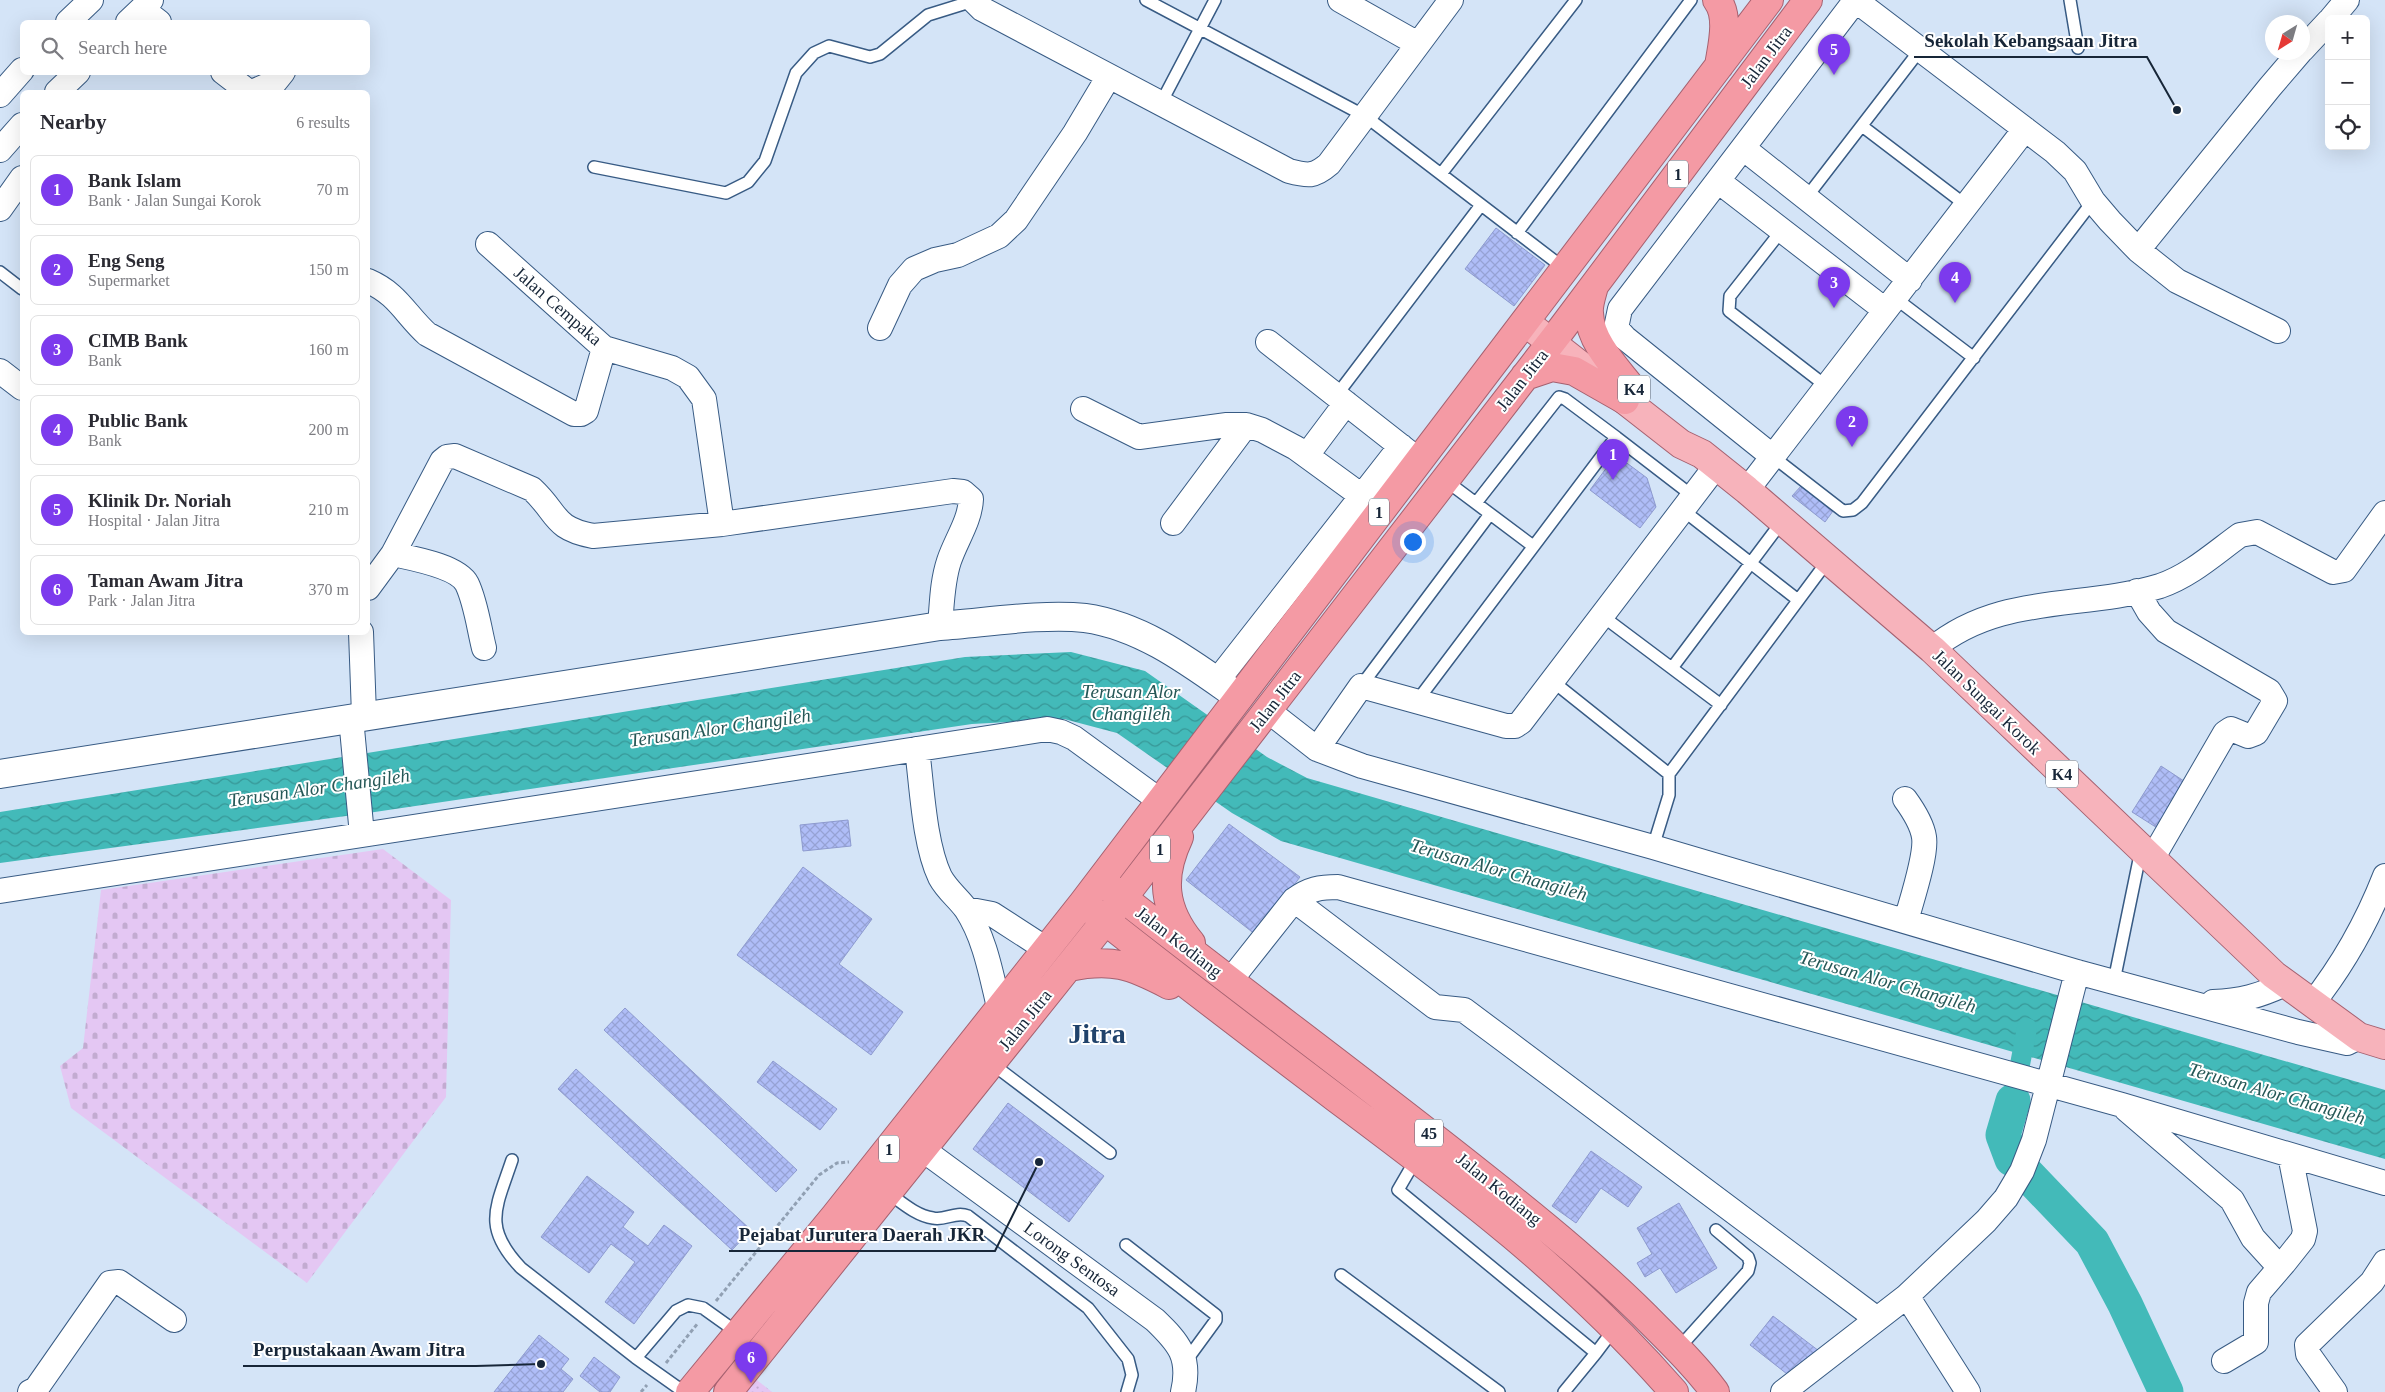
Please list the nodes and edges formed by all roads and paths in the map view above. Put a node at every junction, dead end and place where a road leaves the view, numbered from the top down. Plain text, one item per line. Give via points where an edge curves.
1 (91, 0) edge
2 (973, 0) edge
3 (1146, 0) edge
4 (1215, 0) edge
5 (1340, 0) edge
6 (1451, 0) edge
7 (1576, 0) edge
8 (1691, 0) edge
9 (1717, 0) edge
10 (1769, 0) edge
11 (1808, 0) edge
12 (1855, 0) edge
13 (2070, 0) edge
14 (2347, 0) edge
15 (2334, 15) edge
16 (70, 20) edge
17 (2325, 25) edge
18 (1200, 30) junction
19 (2310, 41) edge
20 (1418, 44) junction
21 (2078, 48) dead end
22 (1920, 50) junction
23 (2293, 60) edge
24 (1719, 66) junction
25 (20, 72) edge
26 (75, 75) edge
27 (227, 75) edge
28 (281, 75) edge
29 (1109, 76) junction
30 (59, 90) edge
31 (247, 90) edge
32 (255, 90) edge
33 (0, 95) edge
34 (1161, 103) junction
35 (1365, 116) junction
36 (1862, 126) junction
37 (2025, 129) junction
38 (20, 131) edge
39 (1743, 148) junction
40 (0, 150) edge
41 (594, 167) dead end
42 (1441, 174) junction
43 (20, 181) edge
44 (1718, 181) junction
45 (1806, 198) junction
46 (2093, 201) junction
47 (1481, 204) junction
48 (1967, 206) junction
49 (0, 208) edge
50 (1782, 230) junction
51 (1517, 232) junction
52 (488, 244) dead end
53 (2138, 250) junction
54 (1565, 269) junction
55 (0, 272) edge
56 (1910, 280) junction
57 (370, 283) edge
58 (1594, 286) junction
59 (20, 287) edge
60 (1890, 304) junction
61 (1529, 317) junction
62 (880, 328) dead end
63 (2278, 331) dead end
64 (1556, 337) junction
65 (1268, 342) dead end
66 (604, 348) junction
67 (1974, 358) junction
68 (0, 371) edge
69 (1525, 376) junction
70 (20, 386) edge
71 (1826, 386) junction
72 (1628, 393) junction
73 (1341, 400) junction
74 (1083, 409) dead end
75 (1246, 425) junction
76 (1616, 437) junction
77 (1410, 453) junction
78 (1307, 456) junction
79 (1772, 456) junction
80 (1709, 460) junction
81 (1445, 480) junction
82 (1746, 490) junction
83 (1371, 502) junction
84 (1476, 503) junction
85 (1689, 504) junction
86 (2385, 513) edge
87 (1490, 514) junction
88 (1783, 520) junction
89 (1173, 523) dead end
90 (722, 524) junction
91 (1533, 546) junction
92 (393, 554) junction
93 (1829, 559) junction
94 (1751, 564) junction
95 (370, 583) edge
96 (2137, 591) junction
97 (1798, 600) junction
98 (1601, 615) junction
99 (940, 626) junction
100 (361, 635) edge
101 (484, 648) dead end
102 (1932, 649) junction
103 (1672, 668) junction
104 (1551, 680) junction
105 (1217, 681) junction
106 (1361, 686) junction
107 (1237, 700) junction
108 (1417, 701) junction
109 (1721, 705) junction
110 (1263, 716) junction
111 (356, 725) junction
112 (917, 749) junction
113 (1317, 749) junction
114 (0, 774) edge
115 (1669, 774) junction
116 (1167, 791) junction
117 (1906, 799) dead end
118 (1196, 803) junction
119 (361, 826) junction
120 (1653, 847) junction
121 (2147, 854) junction
122 (2385, 876) edge
123 (1100, 880) junction
124 (0, 891) edge
125 (1122, 898) junction
126 (1294, 900) junction
127 (1083, 902) junction
128 (966, 909) junction
129 (1105, 921) junction
130 (1906, 922) junction
131 (1046, 949) junction
132 (1069, 968) junction
133 (1220, 975) junction
134 (2075, 980) junction
135 (2114, 981) junction
136 (2285, 984) junction
137 (2196, 1002) junction
138 (2312, 1004) junction
139 (999, 1007) junction
140 (1222, 1013) junction
141 (2359, 1037) junction
142 (2385, 1045) edge
143 (991, 1063) junction
144 (2043, 1079) junction
145 (2122, 1105) junction
146 (922, 1149) junction
147 (1110, 1153) dead end
148 (2290, 1155) junction
149 (1417, 1158) junction
150 (512, 1160) dead end
151 (879, 1182) junction
152 (2384, 1185) edge
153 (1716, 1230) dead end
154 (1126, 1245) dead end
155 (2385, 1262) edge
156 (2284, 1263) junction
157 (1342, 1275) dead end
158 (1907, 1296) junction
159 (707, 1312) junction
160 (1877, 1319) junction
161 (174, 1320) dead end
162 (1615, 1328) junction
163 (738, 1333) junction
164 (1678, 1349) junction
165 (760, 1351) junction
166 (1596, 1353) junction
167 (636, 1358) junction
168 (1186, 1361) junction
169 (2224, 1361) dead end
170 (658, 1373) junction
171 (36, 1391) edge
172 (641, 1392) edge
173 (684, 1392) edge
174 (690, 1392) edge
175 (728, 1392) edge
176 (1127, 1392) edge
177 (1183, 1392) edge
178 (1499, 1392) edge
179 (1564, 1392) edge
180 (1674, 1392) edge
181 (1715, 1392) edge
182 (1783, 1392) edge
183 (1968, 1392) edge
184 (2335, 1392) edge

1 - 16 street
2 - 29 street via 982,9
2 - 41 lane via 928,15 880,54 870,57 828,46 814,53 796,73 765,160 748,182 726,193
3 - 18 lane
4 - 18 lane
5 - 20 street
6 - 20 street
7 - 42 lane
8 - 51 lane
9 - 24 highway via 1722,7 1723,24
10 - 24 highway, Jalan Jitra / 1
11 - 58 highway, Jalan Jitra / 1
12 - 22 street
12 - 39 street
13 - 21 lane
14 - 15 street
17 - 19 street
18 - 34 lane
18 - 35 lane
20 - 35 street
22 - 36 lane
22 - 37 street
23 - 53 street
24 - 54 highway, Jalan Jitra / 1
25 - 33 street
26 - 30 street
27 - 31 street
28 - 32 street via 275,82
29 - 34 street
29 - 62 street via 1016,220 999,236 958,255 914,269 900,285
34 - 35 street via 1289,171 1306,175 1319,173 1329,164
35 - 42 lane
36 - 45 lane
36 - 48 lane
37 - 46 street via 2075,171
37 - 48 street
38 - 40 street
39 - 44 street
39 - 45 street
42 - 47 lane
43 - 49 street
44 - 50 street
44 - 79 street via 1620,309 1616,328
45 - 56 street
46 - 53 street
46 - 67 lane
47 - 51 lane
47 - 73 lane
48 - 56 street
50 - 60 street
50 - 71 lane via 1730,296 1729,311
51 - 54 lane
52 - 66 street, Jalan Cempaka
53 - 63 street via 2177,281
54 - 61 highway, Jalan Jitra / 1
55 - 59 lane
56 - 60 street
57 - 66 street via 391,294 427,334 574,414 586,411
58 - 64 highway, Jalan Jitra / 1
58 - 72 highway via 1588,312 1593,332
60 - 67 lane
60 - 71 street
61 - 64 main road, K4
61 - 77 highway, Jalan Jitra / 1
64 - 69 highway, Jalan Jitra / 1
64 - 72 main road, Jalan Sungai Korok / K4
65 - 73 street
66 - 90 street, Jalan Cempaka via 672,368 696,385 704,399
67 - 79 lane via 1854,510 1843,511
68 - 70 street
69 - 72 highway via 1552,367 1574,371
69 - 81 highway, Jalan Jitra / 1
71 - 79 street
72 - 80 main road, Jalan Sungai Korok / K4 via 1681,444
73 - 77 street
73 - 78 street
74 - 75 street via 1139,437
75 - 78 street via 1286,441
75 - 89 street
76 - 84 lane via 1559,397
76 - 85 lane
76 - 91 lane
77 - 83 highway, Jalan Jitra / 1
78 - 83 street
79 - 82 street
80 - 82 main road, Jalan Sungai Korok / K4
80 - 85 street
81 - 84 lane
81 - 110 highway, Jalan Jitra / 1
82 - 88 main road, Jalan Sungai Korok / K4
83 - 105 street
83 - 107 highway, Jalan Jitra / 1
84 - 87 lane
85 - 94 lane
85 - 98 street
86 - 96 street via 2344,570 2333,572 2257,532 2247,532 2186,574 2160,586
87 - 91 lane
87 - 106 lane
88 - 93 main road, Jalan Sungai Korok / K4
88 - 94 lane
90 - 92 street via 593,536 573,532 558,522 532,489 455,456 442,461
90 - 99 street via 963,492 971,499 971,509 949,560
91 - 108 lane
92 - 95 street
92 - 101 street via 436,565 467,583
93 - 97 lane
93 - 102 main road, Jalan Sungai Korok / K4
94 - 97 lane
94 - 103 lane
96 - 102 street via 2002,612 1952,633
96 - 121 street via 2162,627 2270,691 2275,701 2256,733 2248,736 2231,729 2226,733
97 - 109 lane
98 - 103 lane
98 - 104 street
99 - 105 street via 1084,618 1116,625 1148,638
99 - 111 street
100 - 111 street
102 - 121 main road, Jalan Sungai Korok / K4
103 - 109 lane
104 - 108 street via 1515,726
104 - 115 lane
105 - 107 street
106 - 108 street
106 - 113 street
107 - 116 highway, Jalan Jitra / 1
109 - 115 lane
110 - 113 street
110 - 118 highway, Jalan Jitra / 1
111 - 114 street
111 - 119 street
112 - 116 street via 1047,729 1074,738
112 - 119 street
112 - 128 street via 931,850 940,876
113 - 120 street via 1362,766
115 - 120 lane via 1670,795
116 - 123 highway, Jalan Jitra / 1
117 - 130 street via 1924,838 1924,850
118 - 125 highway, Jalan Jitra / 1
118 - 133 highway via 1166,871 1167,895 1176,922
119 - 124 street
120 - 130 street
121 - 135 lane
121 - 136 main road, Jalan Sungai Korok / K4
122 - 138 street via 2359,935
123 - 125 highway, 45
123 - 127 highway, Jalan Jitra / 1
125 - 129 highway, Jalan Jitra / 1
125 - 133 highway, Jalan Kodiang / 45
126 - 133 street
126 - 144 street via 1317,888 1338,887 1364,893 1997,1071
126 - 160 street via 1435,1007 1464,1010
127 - 129 highway, 45
127 - 131 highway, Jalan Jitra / 1
128 - 131 street via 992,914
128 - 139 street via 980,938
129 - 132 highway, Jalan Jitra / 1
129 - 140 highway, Jalan Kodiang / 45
130 - 134 street
131 - 139 highway, Jalan Jitra / 1
132 - 140 highway via 1119,963
132 - 143 highway, Jalan Jitra / 1
133 - 164 highway, Jalan Kodiang / 45 via 1434,1137 1565,1242 1618,1288
134 - 135 street
134 - 144 street
135 - 137 street
136 - 137 street via 2240,1001
136 - 138 main road, Jalan Sungai Korok / K4
137 - 141 street via 2334,1041 2346,1043
138 - 141 main road, Jalan Sungai Korok / K4
139 - 151 highway, Jalan Jitra / 1
140 - 149 highway, Jalan Kodiang / 45
141 - 142 main road, Jalan Sungai Korok / K4
143 - 146 highway, Jalan Jitra / 1
143 - 147 lane
144 - 145 street
144 - 158 street via 2034,1140 2022,1171 2006,1198
145 - 148 street
145 - 156 street via 2232,1200 2253,1238 2273,1260
146 - 151 highway, Jalan Jitra / 1
146 - 168 street, Lorong Sentosa via 1155,1320 1172,1336
148 - 152 street
148 - 156 street via 2305,1230 2303,1239
149 - 162 highway, Jalan Kodiang / 45 via 1536,1253
149 - 166 lane via 1398,1190
150 - 167 lane via 494,1217 497,1236 508,1254 521,1268
151 - 159 path via 847,1161 819,1175
151 - 163 highway, Jalan Jitra / 1
151 - 165 highway, Jalan Jitra / 1
151 - 176 lane via 920,1214 934,1219 961,1213 968,1216 1088,1308 1128,1359 1132,1375
153 - 164 lane via 1748,1257 1748,1271
154 - 168 lane via 1216,1315 1216,1320
155 - 184 street via 2372,1282 2307,1345 2308,1354
156 - 169 street via 2259,1292 2256,1303 2258,1339 2254,1345
157 - 178 lane
158 - 160 street
158 - 183 street
159 - 163 lane
159 - 167 lane via 688,1305 676,1311
159 - 170 path
160 - 182 street
161 - 171 street via 119,1282 110,1283
162 - 166 lane
162 - 180 highway, Jalan Kodiang / 45
163 - 165 highway
163 - 174 highway, Jalan Jitra / 1
164 - 181 highway, Jalan Kodiang / 45
165 - 175 highway, Jalan Jitra / 1
166 - 179 lane
167 - 170 lane
168 - 177 street
170 - 172 path
170 - 173 lane

